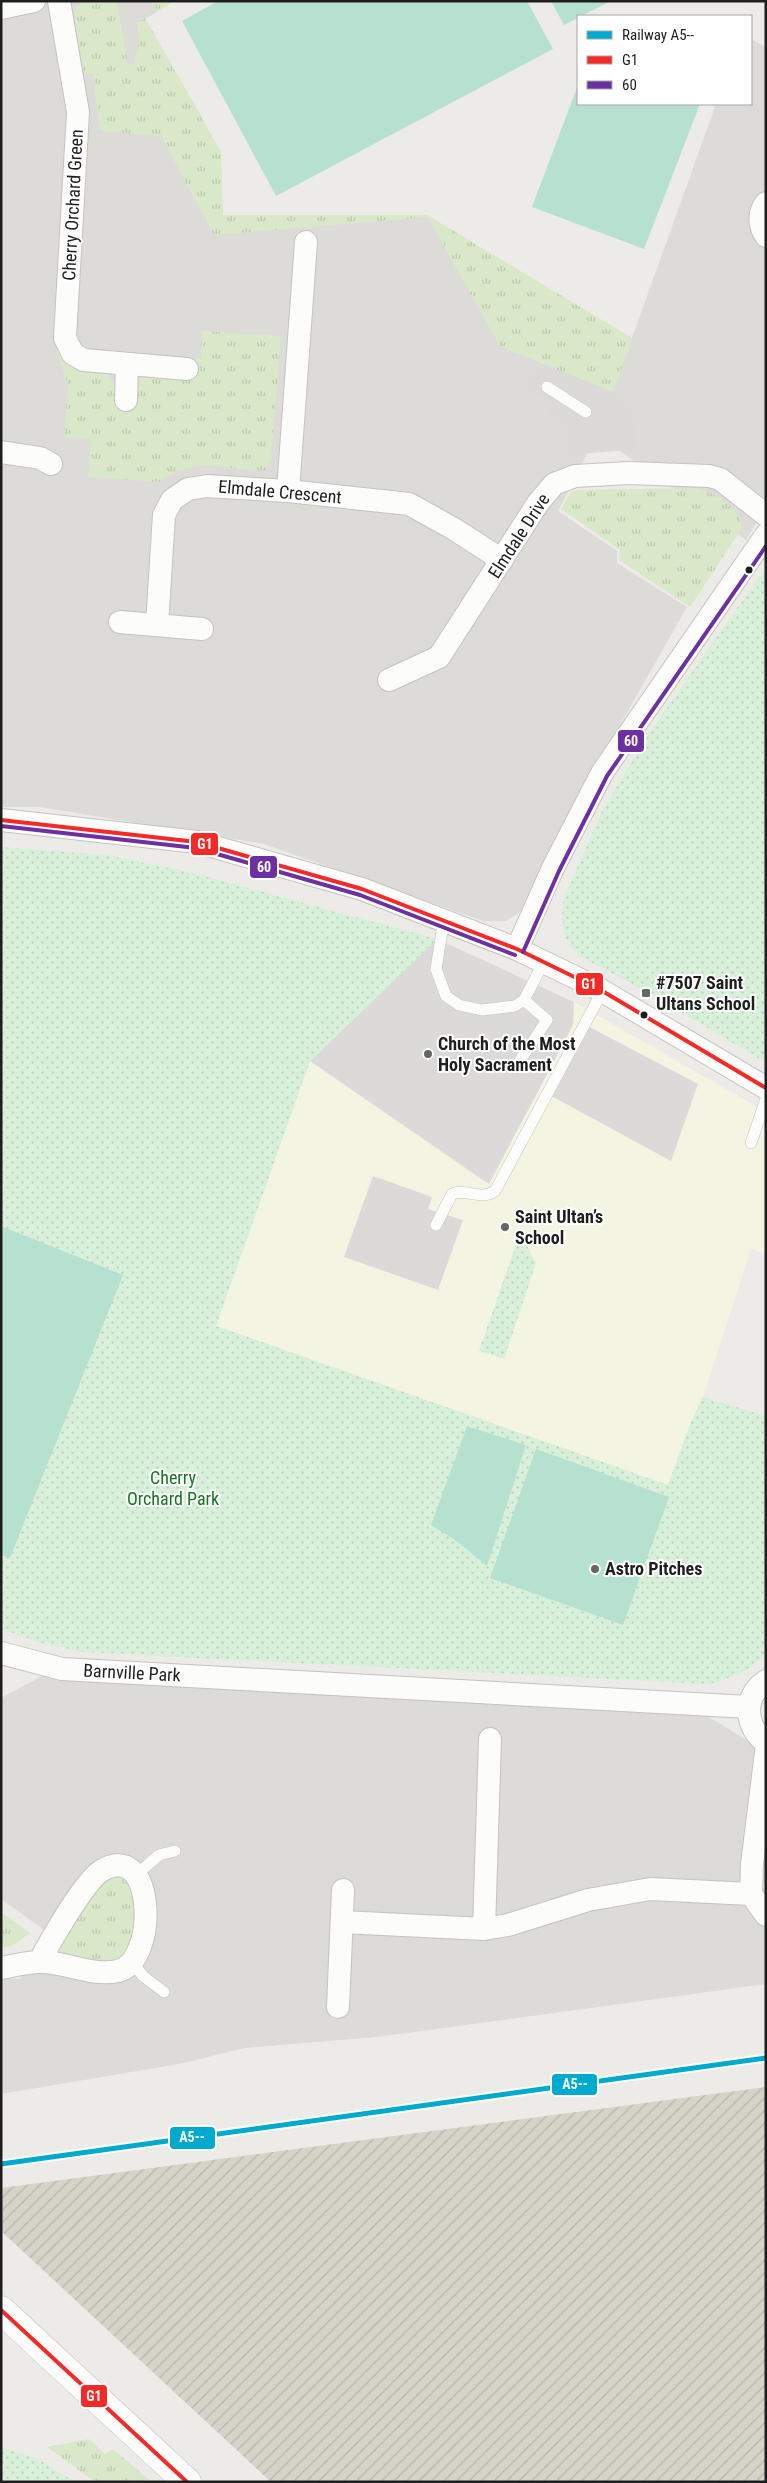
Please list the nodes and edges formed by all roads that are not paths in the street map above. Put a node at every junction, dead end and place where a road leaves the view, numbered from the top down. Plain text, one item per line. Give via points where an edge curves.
1 (34, 1) edge
2 (59, 1) edge
3 (1, 8) edge
4 (766, 204) edge
5 (766, 236) edge
6 (306, 242) dead end
7 (127, 364) junction
8 (187, 369) dead end
9 (547, 387) dead end
10 (126, 400) dead end
11 (586, 412) dead end
12 (1, 452) edge
13 (50, 464) dead end
14 (288, 491) junction
15 (766, 515) edge
16 (765, 540) edge
17 (502, 560) junction
18 (120, 622) dead end
19 (157, 625) junction
20 (202, 629) dead end
21 (389, 680) dead end
22 (1, 820) edge
23 (444, 919) junction
24 (517, 949) junction
25 (544, 962) junction
26 (602, 992) junction
27 (524, 1000) junction
28 (515, 1068) dead end
29 (766, 1088) edge
30 (766, 1099) edge
31 (751, 1143) dead end
32 (436, 1225) dead end
33 (1, 1653) edge
34 (766, 1681) edge
35 (749, 1707) junction
36 (490, 1739) dead end
37 (766, 1743) edge
38 (766, 1752) edge
39 (175, 1851) dead end
40 (137, 1874) junction
41 (343, 1890) dead end
42 (751, 1894) junction
43 (766, 1915) edge
44 (342, 1922) junction
45 (484, 1930) junction
46 (39, 1962) junction
47 (132, 1962) junction
48 (1, 1968) edge
49 (164, 1992) dead end
50 (338, 2006) dead end
51 (1, 2310) edge
52 (186, 2482) edge

1 - 3 street
2 - 7 street, Cherry Orchard Green via 78,112 65,338 73,354 84,360
4 - 5 street via 760,216
6 - 14 street
7 - 8 street, Cherry Orchard Green
7 - 10 street
9 - 11 lane
12 - 13 street via 32,456
14 - 17 street, Elmdale Crescent via 409,504
14 - 19 street, Elmdale Crescent via 207,486 188,489 172,500 164,515
15 - 17 street, Elmdale Drive via 720,479 708,476 630,473 575,476 554,484 546,493
16 - 24 street via 602,772 553,868
17 - 21 street, Elmdale Drive via 439,657
18 - 19 street
19 - 20 street
22 - 23 street via 197,842 347,885
23 - 24 street
23 - 27 lane via 436,969 446,996 459,1005 482,1010 515,1006
24 - 25 street
25 - 26 street
25 - 27 lane
26 - 29 street
26 - 32 lane via 495,1191 485,1195 452,1194
27 - 28 lane via 546,1020
30 - 31 lane
33 - 35 street, Barnville Park via 62,1669
34 - 35 street via 752,1695
35 - 37 street via 752,1728
36 - 45 street
38 - 42 street
39 - 40 lane via 159,1855
40 - 46 street via 119,1866 102,1871 58,1929
40 - 47 street via 145,1899 143,1938
41 - 44 street
42 - 43 street
42 - 45 street via 650,1889 588,1900
44 - 45 street
44 - 50 street
46 - 47 street via 92,1972 119,1971
46 - 48 street
47 - 49 lane via 142,1976
51 - 52 street

